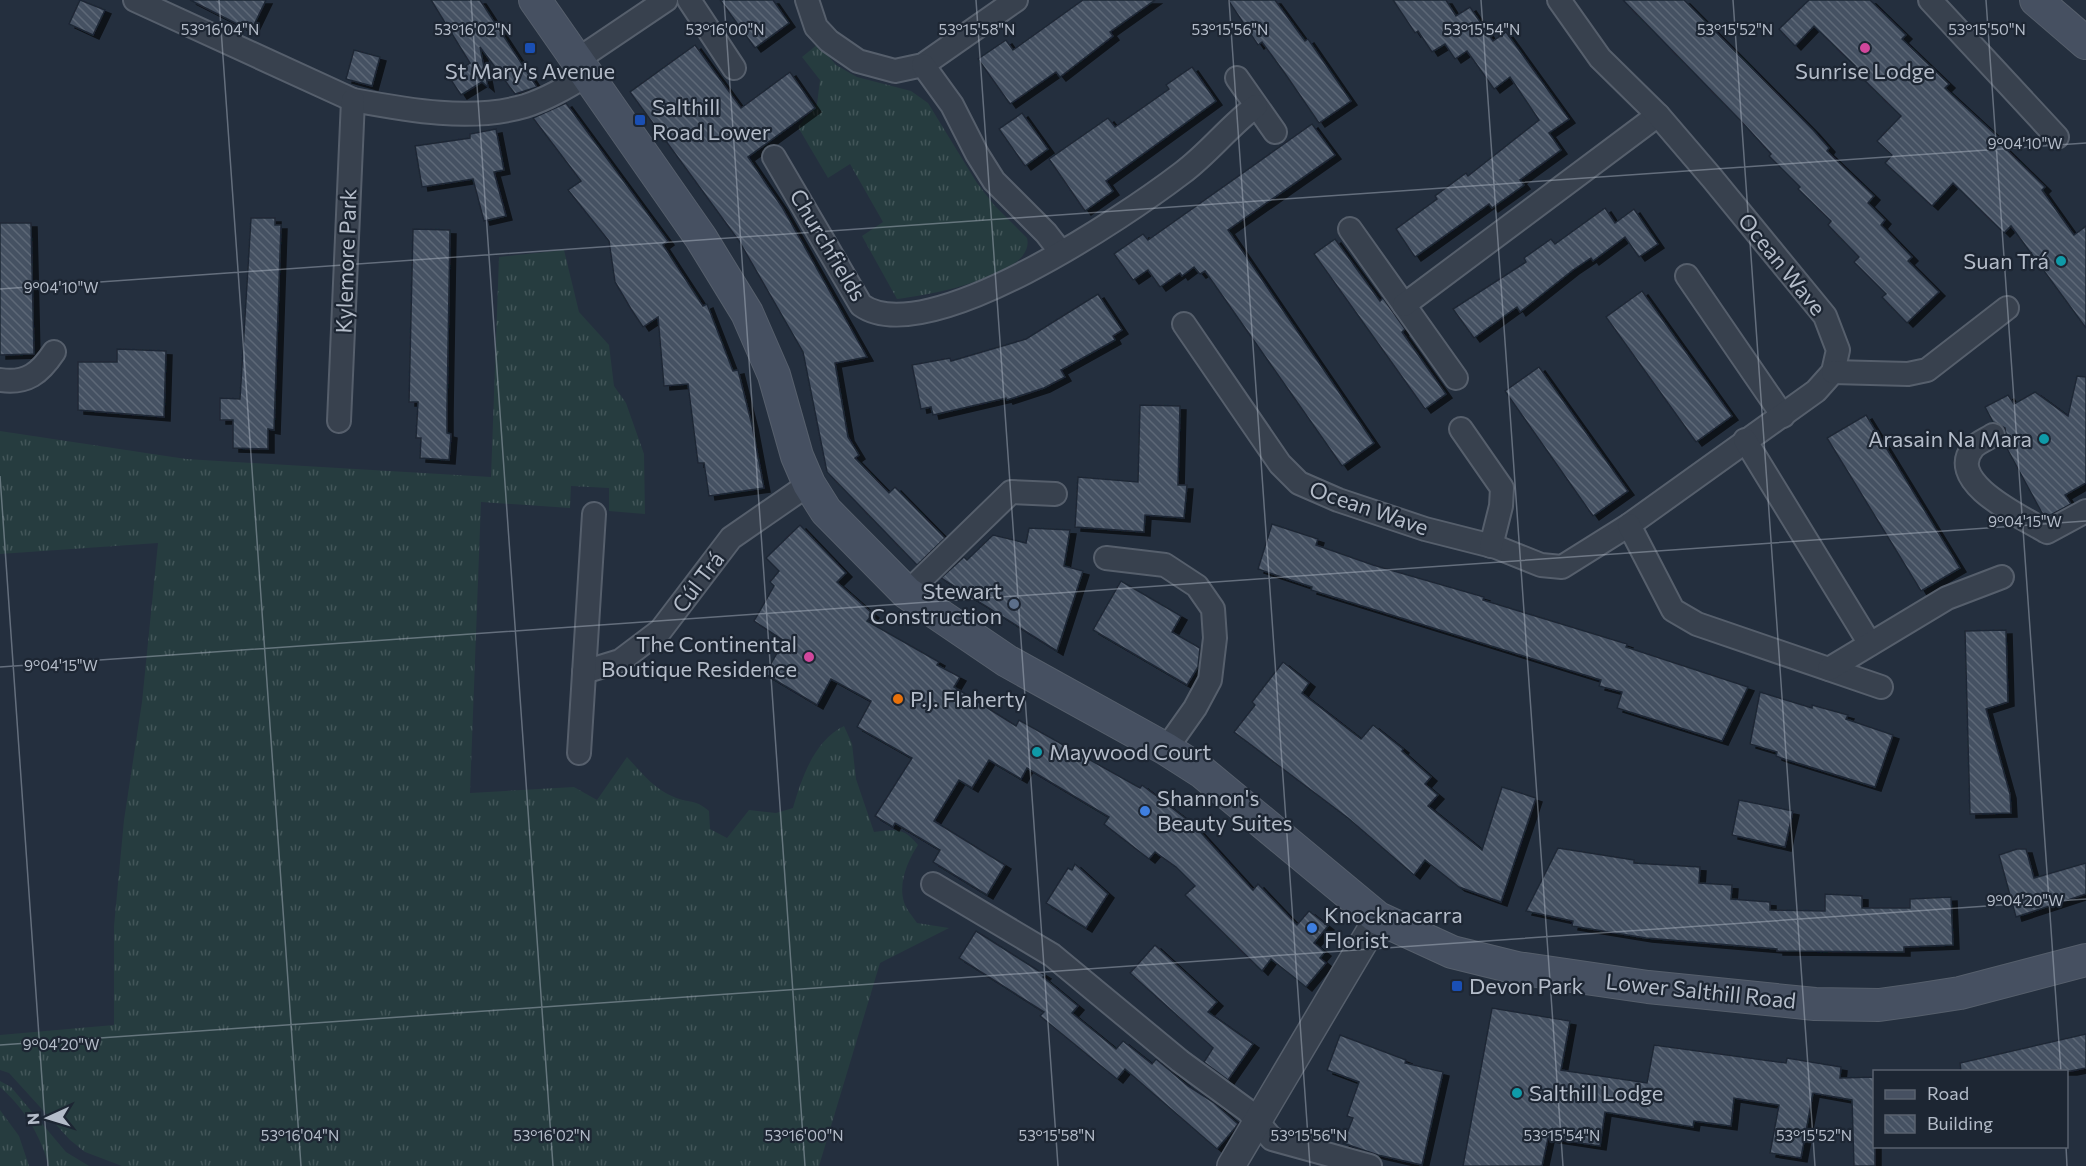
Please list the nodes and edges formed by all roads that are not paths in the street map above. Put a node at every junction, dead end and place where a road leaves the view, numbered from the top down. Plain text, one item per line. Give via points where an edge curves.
1 (135, 0) edge
2 (535, 0) edge
3 (666, 0) edge
4 (689, 0) edge
5 (807, 0) edge
6 (1016, 0) edge
7 (1559, 0) edge
8 (1930, 0) edge
9 (2036, 0) edge
10 (2086, 43) edge
11 (923, 65) junction
12 (582, 67) junction
13 (734, 68) dead end
14 (1237, 78) dead end
15 (353, 100) junction
16 (1256, 106) junction
17 (1658, 115) junction
18 (1275, 132) dead end
19 (2057, 137) dead end
20 (774, 157) dead end
21 (1350, 229) dead end
22 (1060, 251) junction
23 (1687, 276) dead end
24 (1404, 305) junction
25 (2007, 308) dead end
26 (1184, 324) dead end
27 (54, 352) dead end
28 (1833, 372) junction
29 (1456, 378) dead end
30 (0, 380) edge
31 (1783, 416) junction
32 (339, 421) dead end
33 (1461, 429) dead end
34 (1993, 435) dead end
35 (1745, 440) junction
36 (809, 484) junction
37 (1055, 494) dead end
38 (2086, 511) edge
39 (594, 514) dead end
40 (1629, 525) junction
41 (1491, 546) junction
42 (1106, 558) dead end
43 (2002, 577) dead end
44 (907, 592) junction
45 (1870, 644) junction
46 (1829, 669) junction
47 (584, 672) junction
48 (1881, 687) dead end
49 (1166, 748) junction
50 (579, 753) dead end
51 (933, 884) dead end
52 (1378, 918) junction
53 (2086, 960) edge
54 (1258, 1125) junction
55 (1232, 1166) edge
56 (1370, 1166) edge

1 - 15 street
2 - 12 main road, Lower Salthill Road
3 - 12 street
4 - 13 street
5 - 11 street via 816,27 858,61 896,71
6 - 11 street
7 - 17 street, Ocean Wave via 1600,58
8 - 19 street
9 - 10 main road
11 - 22 street via 952,105 994,181
12 - 15 street via 552,96 494,111 443,112
12 - 36 main road, Lower Salthill Road via 701,238 747,313 774,375
14 - 16 street
15 - 32 street, Kylemore Park
16 - 18 street
16 - 22 street, Churchfields via 1181,174 1080,242
17 - 24 street
17 - 28 street, Ocean Wave via 1825,316 1838,350
20 - 22 street, Churchfields via 861,305 871,312 912,314 945,306 1018,277
21 - 24 street
23 - 31 street
24 - 29 street
25 - 28 street via 1927,370 1908,374
26 - 41 street, Ocean Wave via 1280,464 1299,483 1425,529
27 - 30 street via 35,376
28 - 31 street, Ocean Wave
31 - 35 street, Ocean Wave
33 - 41 street via 1502,488
34 - 38 street via 1973,447 1965,463 1969,478 1978,489 2047,532
35 - 40 street, Ocean Wave
35 - 45 street
36 - 44 main road, Lower Salthill Road via 826,511
36 - 47 street, Cúl Trá via 731,538 661,630 620,662
37 - 44 street via 1011,492
39 - 47 street
40 - 41 street, Ocean Wave via 1563,567 1540,565
40 - 46 street via 1673,610 1697,624
42 - 49 street via 1165,565 1197,586 1213,609 1215,638 1210,680
43 - 45 street via 1947,598
44 - 49 main road, Lower Salthill Road via 1007,661
45 - 46 street
46 - 48 street
47 - 50 street
49 - 52 main road, Lower Salthill Road via 1202,772
51 - 54 street via 1052,955 1180,1061 1248,1111
52 - 53 main road, Lower Salthill Road via 1452,952 1517,968 1648,987 1815,1004 1879,1005 1960,993
52 - 54 street
54 - 55 street
54 - 56 street via 1272,1139

